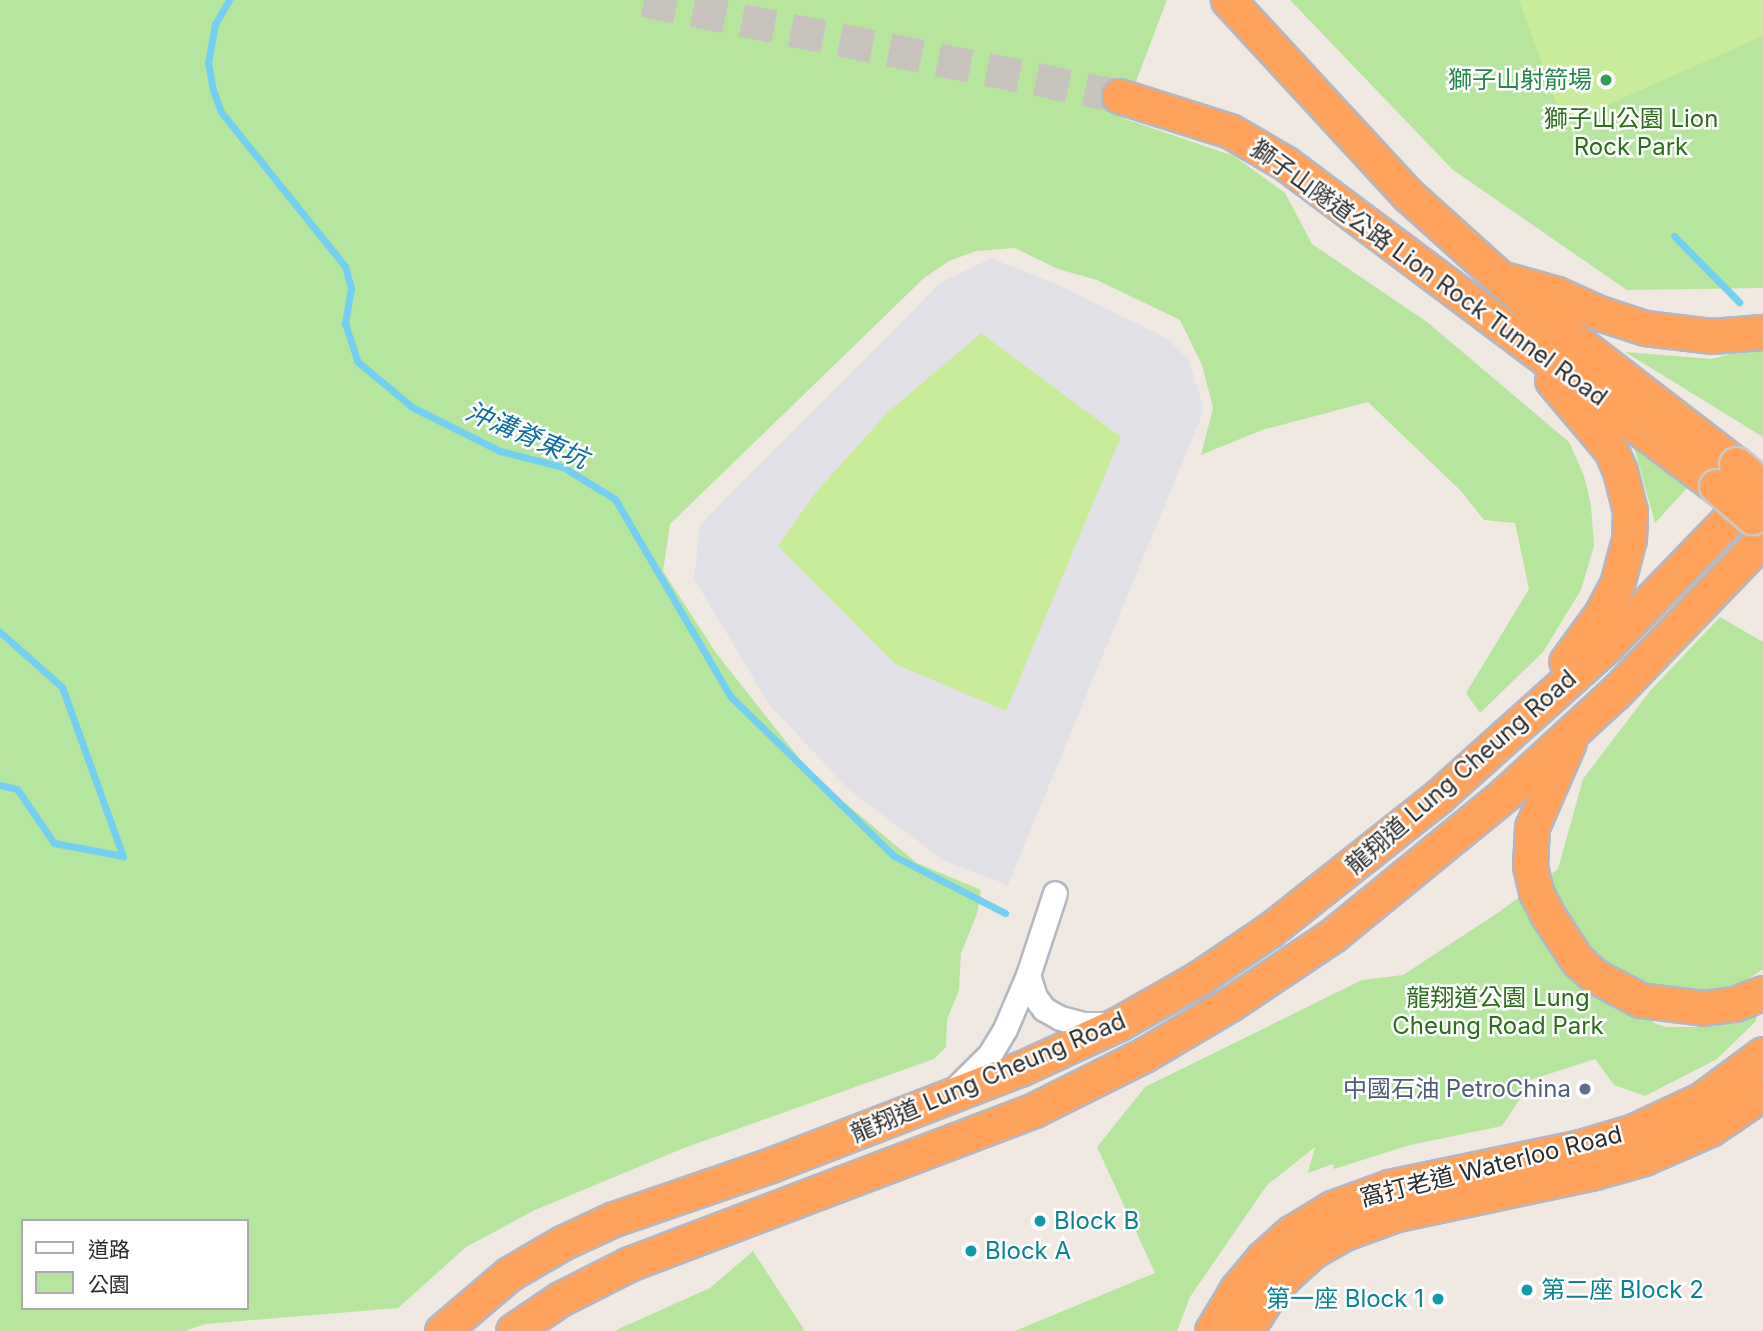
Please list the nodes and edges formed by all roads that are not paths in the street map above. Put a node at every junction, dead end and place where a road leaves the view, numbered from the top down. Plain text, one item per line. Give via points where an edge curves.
1 (1228, 0) edge
2 (1119, 96) tunnel mouth
3 (1502, 278) junction
4 (1763, 332) edge
5 (1524, 341) junction
6 (1628, 400) junction
7 (1726, 475) junction
8 (1763, 486) edge
9 (1763, 527) edge
10 (1763, 539) edge
11 (1537, 710) junction
12 (1572, 735) junction
13 (1055, 893) dead end
14 (1028, 975) junction
15 (1763, 993) edge
16 (1118, 1024) junction
17 (1763, 1054) edge
18 (1763, 1093) edge
19 (936, 1102) junction
20 (442, 1331) edge
21 (513, 1331) edge
22 (1212, 1331) edge
23 (1247, 1331) edge

1 - 3 highway, 獅子山隧道公路 Lion Rock Tunnel Road via 1407,194
2 - 5 highway, 獅子山隧道公路 Lion Rock Tunnel Road via 1242,137 1317,186
3 - 4 highway via 1645,328 1711,336
3 - 6 highway, 獅子山隧道公路 Lion Rock Tunnel Road
5 - 6 highway, 獅子山隧道公路 Lion Rock Tunnel Road
5 - 11 highway via 1611,450 1630,511 1629,539 1617,584
6 - 7 highway
7 - 8 highway, bridge
7 - 9 highway, bridge
8 - 11 highway, 龍翔道 Lung Cheung Road
10 - 12 highway, 龍翔道 Lung Cheung Road
11 - 16 highway, 龍翔道 Lung Cheung Road via 1270,930
12 - 15 highway via 1532,827 1530,866 1536,892 1577,960 1595,976 1640,1000 1704,1008 1734,1004
12 - 21 highway, 龍翔道 Lung Cheung Road via 1333,935 1144,1055 996,1127 629,1264 560,1299
13 - 14 street
14 - 16 street via 1035,997 1060,1018
14 - 19 street via 1006,1029 990,1054
16 - 19 highway, 龍翔道 Lung Cheung Road
17 - 22 highway, 窩打老道 Waterloo Road via 1702,1099 1634,1131 1580,1147 1389,1187 1332,1208 1291,1233 1263,1258
18 - 23 highway, 窩打老道 Waterloo Road via 1710,1129 1644,1158 1397,1214 1342,1234 1313,1251 1285,1276
19 - 20 highway, 龍翔道 Lung Cheung Road via 562,1243 509,1274

